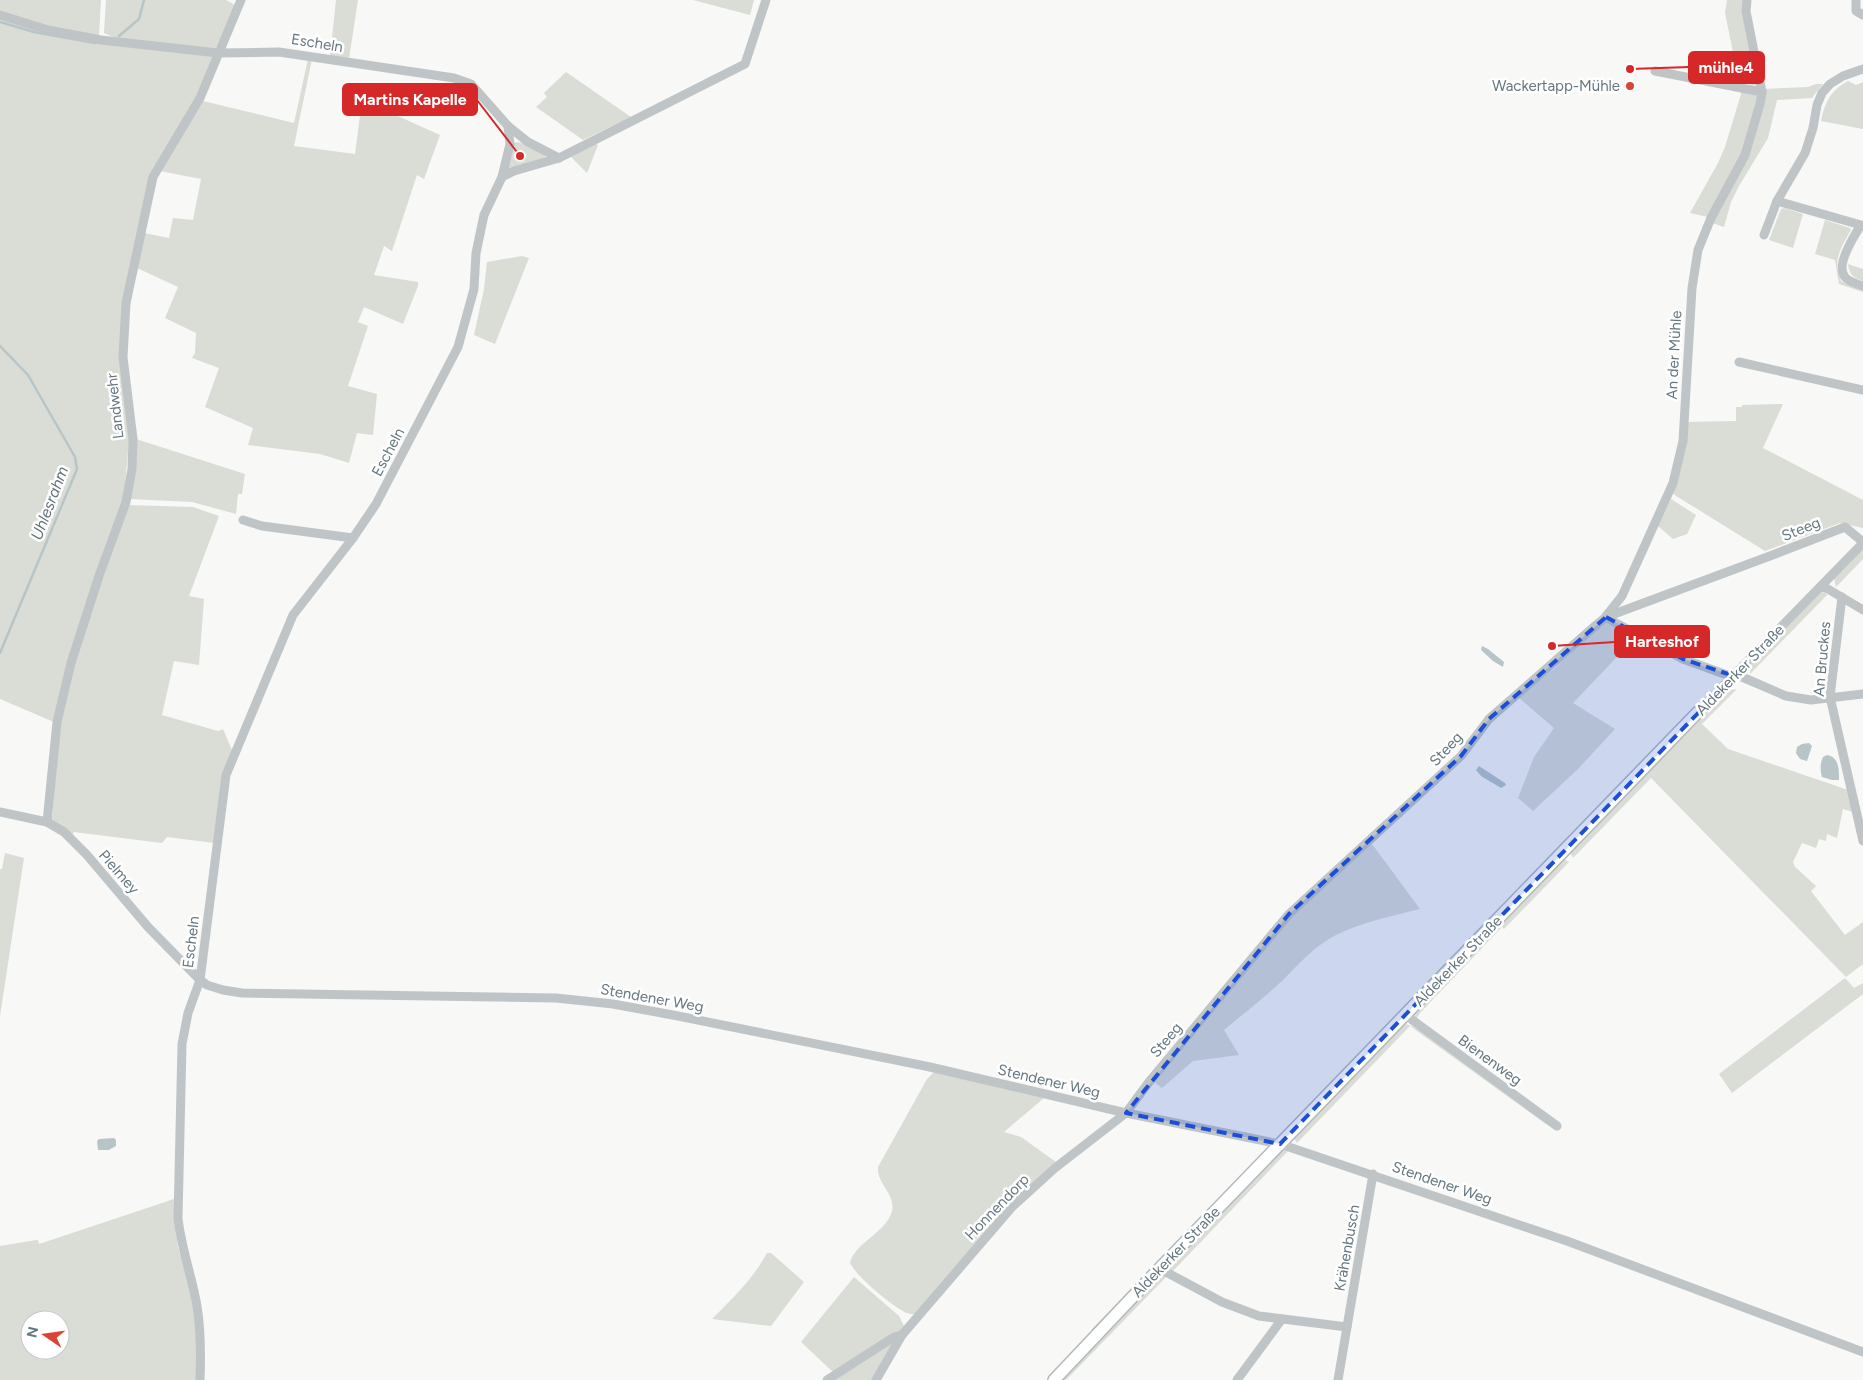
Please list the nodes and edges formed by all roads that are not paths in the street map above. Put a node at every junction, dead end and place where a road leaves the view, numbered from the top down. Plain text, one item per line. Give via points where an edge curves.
1 (241, 0) edge
2 (766, 0) edge
3 (1747, 0) edge
4 (1856, 0) edge
5 (1863, 15) edge
6 (0, 16) edge
7 (218, 53) junction
8 (1863, 69) edge
9 (1655, 70) dead end
10 (1762, 92) junction
11 (508, 126) junction
12 (559, 158) junction
13 (502, 177) junction
14 (1777, 201) junction
15 (1862, 224) edge
16 (1764, 235) dead end
17 (1863, 286) edge
18 (1739, 362) dead end
19 (1863, 390) edge
20 (243, 520) dead end
21 (353, 538) junction
22 (1863, 543) edge
23 (1821, 587) junction
24 (1842, 597) junction
25 (1863, 610) edge
26 (1606, 616) junction
27 (1734, 676) junction
28 (1863, 694) edge
29 (1830, 697) junction
30 (1698, 712) joint
31 (0, 812) edge
32 (47, 822) junction
33 (1863, 841) edge
34 (200, 980) junction
35 (1408, 1014) junction
36 (1126, 1113) junction
37 (1557, 1126) dead end
38 (1280, 1144) junction
39 (1373, 1174) junction
40 (1161, 1267) junction
41 (1282, 1319) junction
42 (1348, 1327) junction
43 (902, 1334) junction
44 (1863, 1352) edge
45 (200, 1380) edge
46 (827, 1380) edge
47 (876, 1380) edge
48 (1054, 1380) edge
49 (1237, 1380) edge
50 (1338, 1380) edge

1 - 7 street, Landwehr
2 - 12 street via 745,64
3 - 10 street, An der Mühle via 1746,11
4 - 5 street via 1856,11
6 - 7 street, Escheln via 48,30 101,40
7 - 11 street, Escheln via 279,52 454,78 471,84
7 - 32 street, Landwehr via 200,98 153,177 126,304 124,356 132,469 126,502 98,576 71,663 57,722
8 - 14 street via 1843,76 1822,93 1805,153
9 - 10 street
10 - 26 street, An der Mühle via 1745,155 1711,218 1698,250 1692,288 1683,441 1673,483 1622,596
11 - 12 street, Escheln via 528,142
11 - 13 street, Escheln via 510,144
12 - 13 street via 514,170
13 - 21 street, Escheln via 484,215 476,253 474,290 458,348 376,504
14 - 15 street
14 - 16 street
15 - 17 street via 1845,256 1842,271 1848,280
18 - 19 street
20 - 21 street via 262,526
21 - 34 street, Escheln via 293,615 226,775
22 - 23 street, Aldekerker Straße
22 - 26 street, Steeg via 1845,527
23 - 24 street
23 - 27 street, Aldekerker Straße
24 - 25 street
24 - 29 street, An Bruckes
26 - 27 street via 1683,659
26 - 36 street, Steeg via 1489,719 1461,756 1289,914
27 - 29 street via 1789,697 1811,700
27 - 30 street, Aldekerker Straße
28 - 29 street
29 - 33 street, An Bruckes
30 - 35 street, Aldekerker Straße
31 - 32 street, Pielmey
32 - 34 street, Pielmey via 64,832 87,855 148,927
34 - 36 street, Stendener Weg via 223,990 242,993 556,998 612,1004 930,1067
34 - 45 street, Escheln via 188,1013 182,1044 178,1218 202,1340
35 - 37 street, Bienenweg
35 - 38 street, Aldekerker Straße
36 - 38 street, Stendener Weg
36 - 43 street, Honnendorp via 1054,1168 1012,1207
38 - 39 street, Stendener Weg
38 - 40 street, Aldekerker Straße
39 - 42 street, Krähenbusch
39 - 44 street, Stendener Weg via 1567,1241
40 - 41 street via 1222,1302 1259,1316
40 - 48 street, Aldekerker Straße
41 - 42 street
41 - 49 street
42 - 50 street, Krähenbusch
43 - 46 street, Honnendorp
43 - 47 street, Honnendorp

